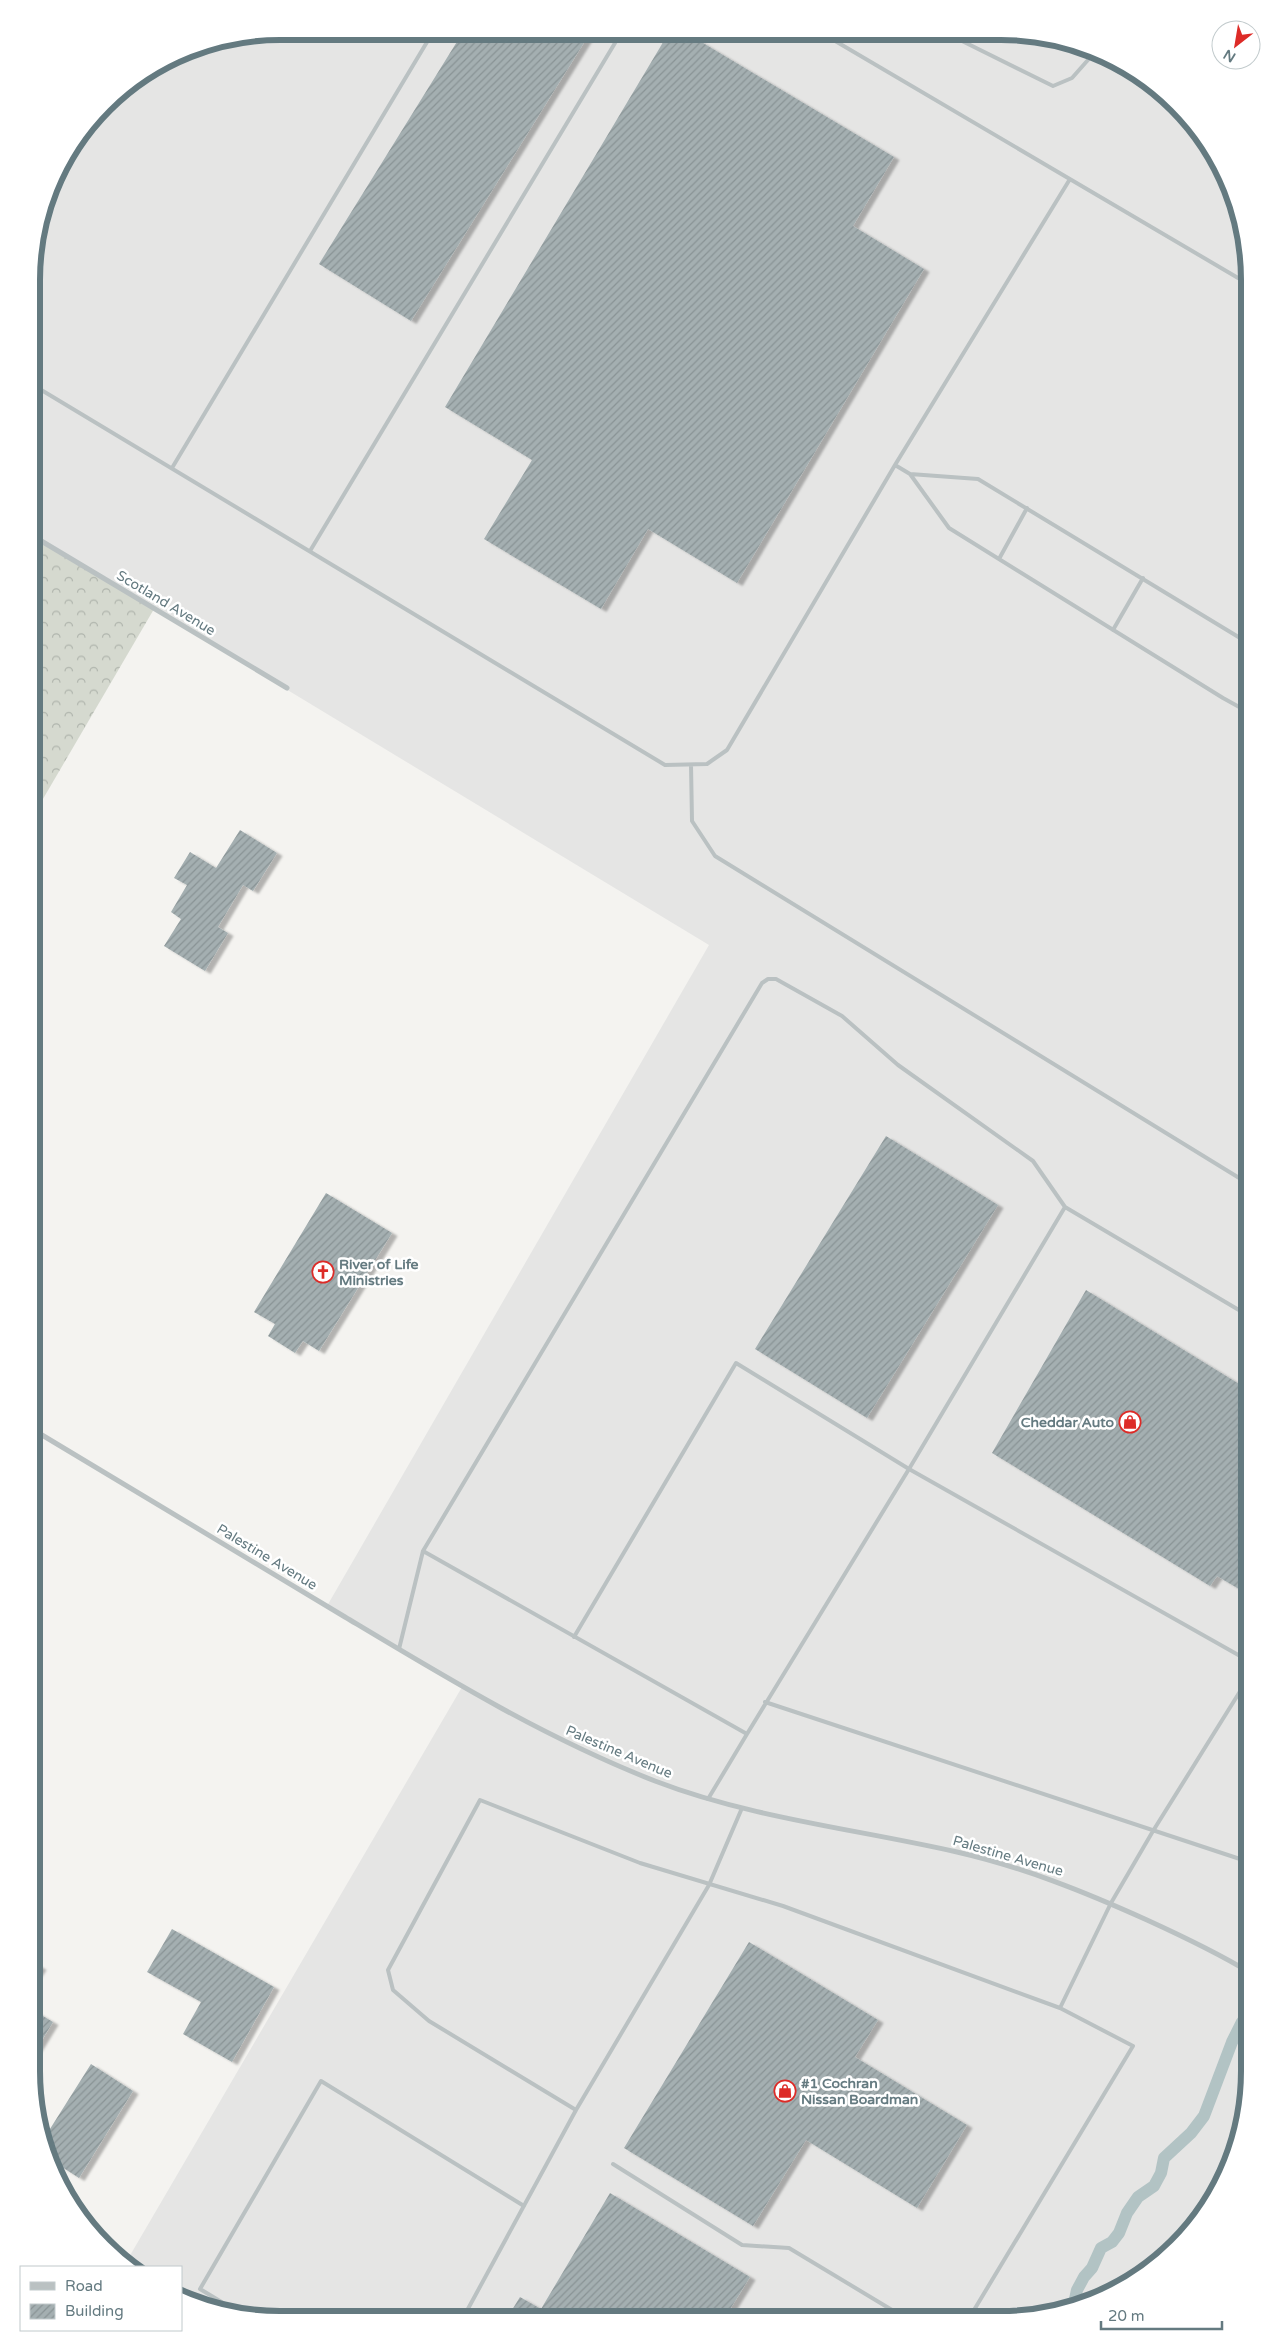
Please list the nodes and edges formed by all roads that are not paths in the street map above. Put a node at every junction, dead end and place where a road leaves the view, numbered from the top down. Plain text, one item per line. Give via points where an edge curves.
1 (428, 40) edge
2 (617, 40) edge
3 (834, 40) edge
4 (960, 40) edge
5 (1090, 57) edge
6 (1070, 179) junction
7 (1241, 280) edge
8 (40, 389) edge
9 (895, 465) junction
10 (172, 468) junction
11 (910, 474) junction
12 (1027, 508) junction
13 (40, 540) edge
14 (310, 551) junction
15 (999, 559) junction
16 (1143, 578) junction
17 (1113, 630) junction
18 (1241, 638) edge
19 (287, 688) dead end
20 (1241, 708) edge
21 (691, 765) junction
22 (1241, 1178) edge
23 (1065, 1207) junction
24 (1241, 1311) edge
25 (40, 1434) edge
26 (909, 1469) junction
27 (423, 1551) junction
28 (574, 1637) junction
29 (399, 1649) junction
30 (1241, 1656) edge
31 (1241, 1690) edge
32 (765, 1702) junction
33 (747, 1734) junction
34 (708, 1799) junction
35 (742, 1808) junction
36 (1153, 1830) junction
37 (1241, 1859) edge
38 (709, 1885) junction
39 (1111, 1903) junction
40 (1241, 1967) edge
41 (1060, 2008) junction
42 (576, 2110) junction
43 (613, 2164) dead end
44 (524, 2206) junction
45 (226, 2305) edge
46 (467, 2311) edge
47 (892, 2311) edge
48 (973, 2311) edge

1 - 10 lane
2 - 14 lane
3 - 6 lane
4 - 5 lane via 1053,86 1072,78
6 - 7 lane
6 - 9 lane
8 - 10 lane
9 - 11 lane
9 - 21 lane via 727,750 707,764
10 - 14 lane
11 - 12 lane via 978,479
11 - 15 lane via 949,528
12 - 15 lane
12 - 16 lane
13 - 19 street, Scotland Avenue
14 - 21 lane via 665,765
15 - 17 lane
16 - 17 lane
16 - 18 lane
17 - 20 lane
21 - 22 lane via 692,821 715,856
23 - 24 lane
23 - 26 lane
23 - 27 lane via 1033,1161 898,1065 842,1016 776,979 768,978
25 - 29 street, Palestine Avenue
26 - 28 lane via 736,1363
26 - 30 lane
26 - 32 lane
27 - 28 lane
27 - 29 lane
28 - 33 lane
29 - 34 street, Palestine Avenue via 550,1734 654,1780
31 - 36 lane
32 - 33 lane
32 - 36 lane
33 - 34 lane
34 - 35 street, Palestine Avenue
35 - 38 lane
35 - 39 street, Palestine Avenue via 958,1852 1025,1870
36 - 37 lane
36 - 39 lane
38 - 41 lane via 783,1906
38 - 42 lane
38 - 42 lane via 640,1863 480,1800 388,1970 393,1990 436,2025
39 - 40 street, Palestine Avenue via 1215,1951
39 - 41 lane
41 - 48 lane via 1133,2046
42 - 44 lane
43 - 47 lane via 742,2244 789,2248
44 - 45 lane via 321,2081 200,2289
44 - 46 lane

